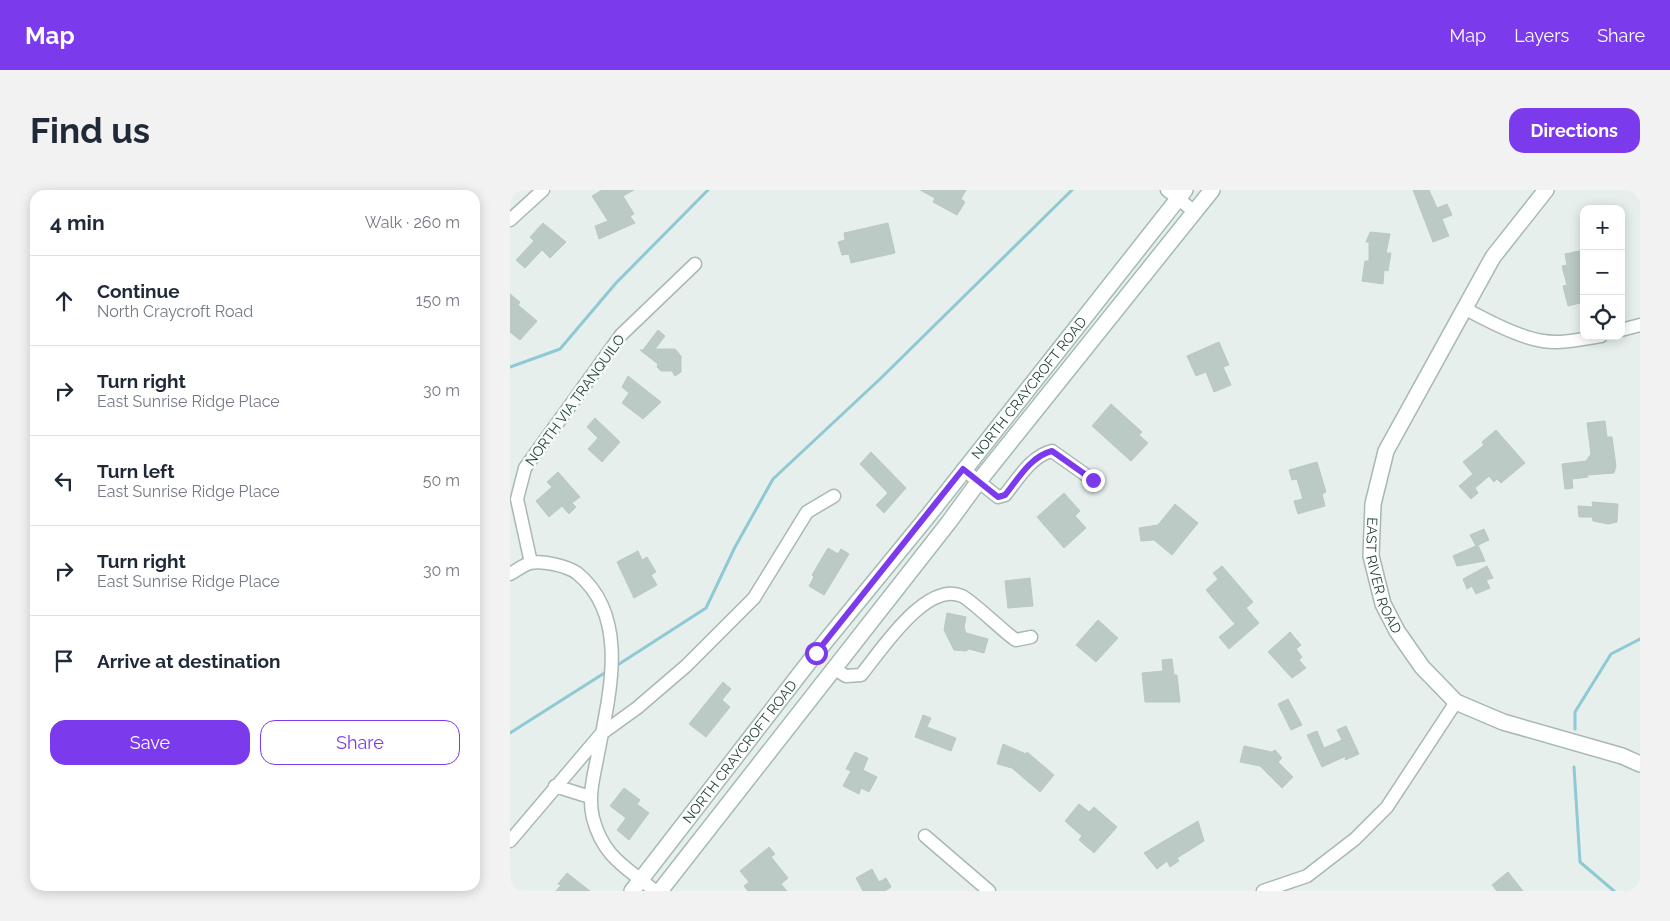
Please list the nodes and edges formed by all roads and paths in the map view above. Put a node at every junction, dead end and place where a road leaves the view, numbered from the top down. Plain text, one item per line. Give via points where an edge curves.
1 (543, 190) edge
2 (1212, 190) edge
3 (1546, 190) edge
4 (1177, 193) edge
5 (1195, 212) junction
6 (510, 220) edge
7 (694, 264) dead end
8 (1464, 308) junction
9 (1640, 325) edge
10 (1625, 329) edge
11 (1580, 340) edge
12 (963, 469) junction
13 (1093, 480) dead end
14 (979, 481) junction
15 (834, 496) dead end
16 (531, 563) junction
17 (510, 574) edge
18 (1031, 637) dead end
19 (833, 668) junction
20 (1456, 702) junction
21 (601, 734) junction
22 (1640, 764) edge
23 (555, 786) junction
24 (590, 797) junction
25 (925, 836) dead end
26 (510, 841) edge
27 (636, 885) edge
28 (655, 891) edge
29 (660, 891) edge
30 (990, 891) edge
31 (1263, 891) edge

1 - 6 street
2 - 5 main road, NORTH CRAYCROFT ROAD
3 - 8 main road, EAST RIVER ROAD via 1493,257
4 - 5 street
4 - 12 main road, NORTH CRAYCROFT ROAD
5 - 14 main road, NORTH CRAYCROFT ROAD
7 - 16 street, NORTH VIA TRANQUILO via 621,334 525,468 516,499
8 - 11 street via 1542,341
8 - 20 main road, EAST RIVER ROAD via 1386,451 1373,504 1370,556 1383,604 1409,651
9 - 10 street
12 - 14 street
12 - 27 main road, NORTH CRAYCROFT ROAD
13 - 14 street via 1052,451 1033,461 1005,495 998,497
14 - 19 main road, NORTH CRAYCROFT ROAD
15 - 21 street via 807,512 754,598 686,666
16 - 17 street
16 - 21 street via 561,565 572,570 590,585 604,608 612,642
18 - 19 street via 1012,638 962,596 946,594 918,607 861,675 846,676
19 - 29 main road, NORTH CRAYCROFT ROAD
20 - 22 main road, EAST RIVER ROAD via 1503,722
20 - 31 street via 1388,807 1355,839 1307,876
21 - 23 street
21 - 24 street
23 - 24 street
23 - 26 street
24 - 27 street via 599,839
25 - 30 street
27 - 28 street

